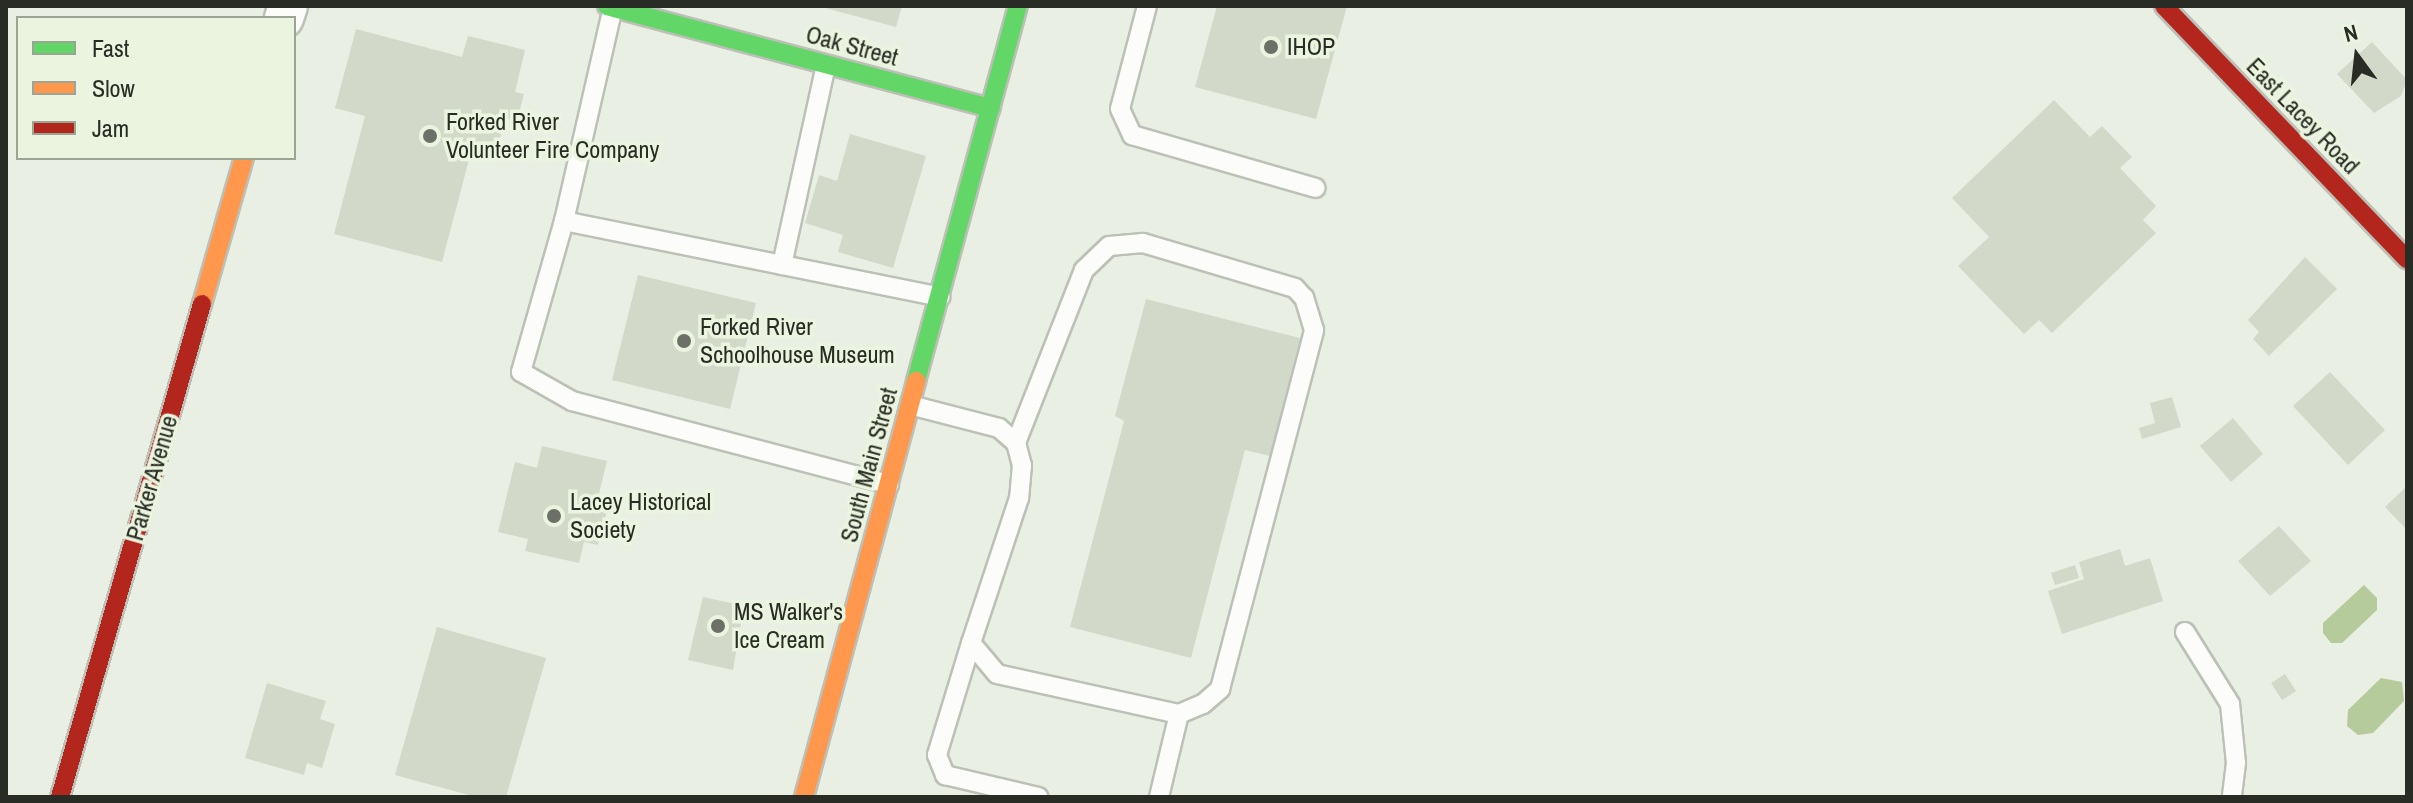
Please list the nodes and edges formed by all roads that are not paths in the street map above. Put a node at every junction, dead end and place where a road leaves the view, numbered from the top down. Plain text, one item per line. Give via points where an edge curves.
1 (1018, 6) edge
2 (1147, 6) edge
3 (2164, 6) edge
4 (610, 7) edge
5 (826, 64) junction
6 (991, 108) junction
7 (243, 160) edge
8 (1316, 188) dead end
9 (564, 221) junction
10 (2407, 259) edge
11 (782, 265) junction
12 (940, 297) junction
13 (910, 405) junction
14 (1016, 443) junction
15 (889, 484) junction
16 (2185, 632) dead end
17 (971, 643) junction
18 (1179, 714) junction
19 (60, 797) edge
20 (804, 797) edge
21 (1038, 797) edge
22 (1159, 797) edge
23 (2232, 797) edge

1 - 6 main road, South Main Street
2 - 8 lane via 1120,109 1132,135
3 - 10 main road, East Lacey Road
4 - 5 main road, Oak Street
4 - 9 lane
5 - 6 main road, Oak Street
5 - 11 lane
6 - 12 main road, South Main Street
7 - 19 main road, Parker Avenue
9 - 11 lane
9 - 15 lane via 521,372 572,401
11 - 12 lane
12 - 13 main road, South Main Street
13 - 14 lane via 999,428
13 - 15 main road, South Main Street
14 - 17 lane via 1022,465 1019,498
14 - 18 lane via 1084,270 1109,246 1143,243 1295,288 1304,298 1314,330 1220,689
15 - 20 main road, South Main Street
16 - 23 lane via 2230,704 2236,763
17 - 18 lane via 997,674
17 - 21 lane via 937,755 945,775
18 - 22 lane

